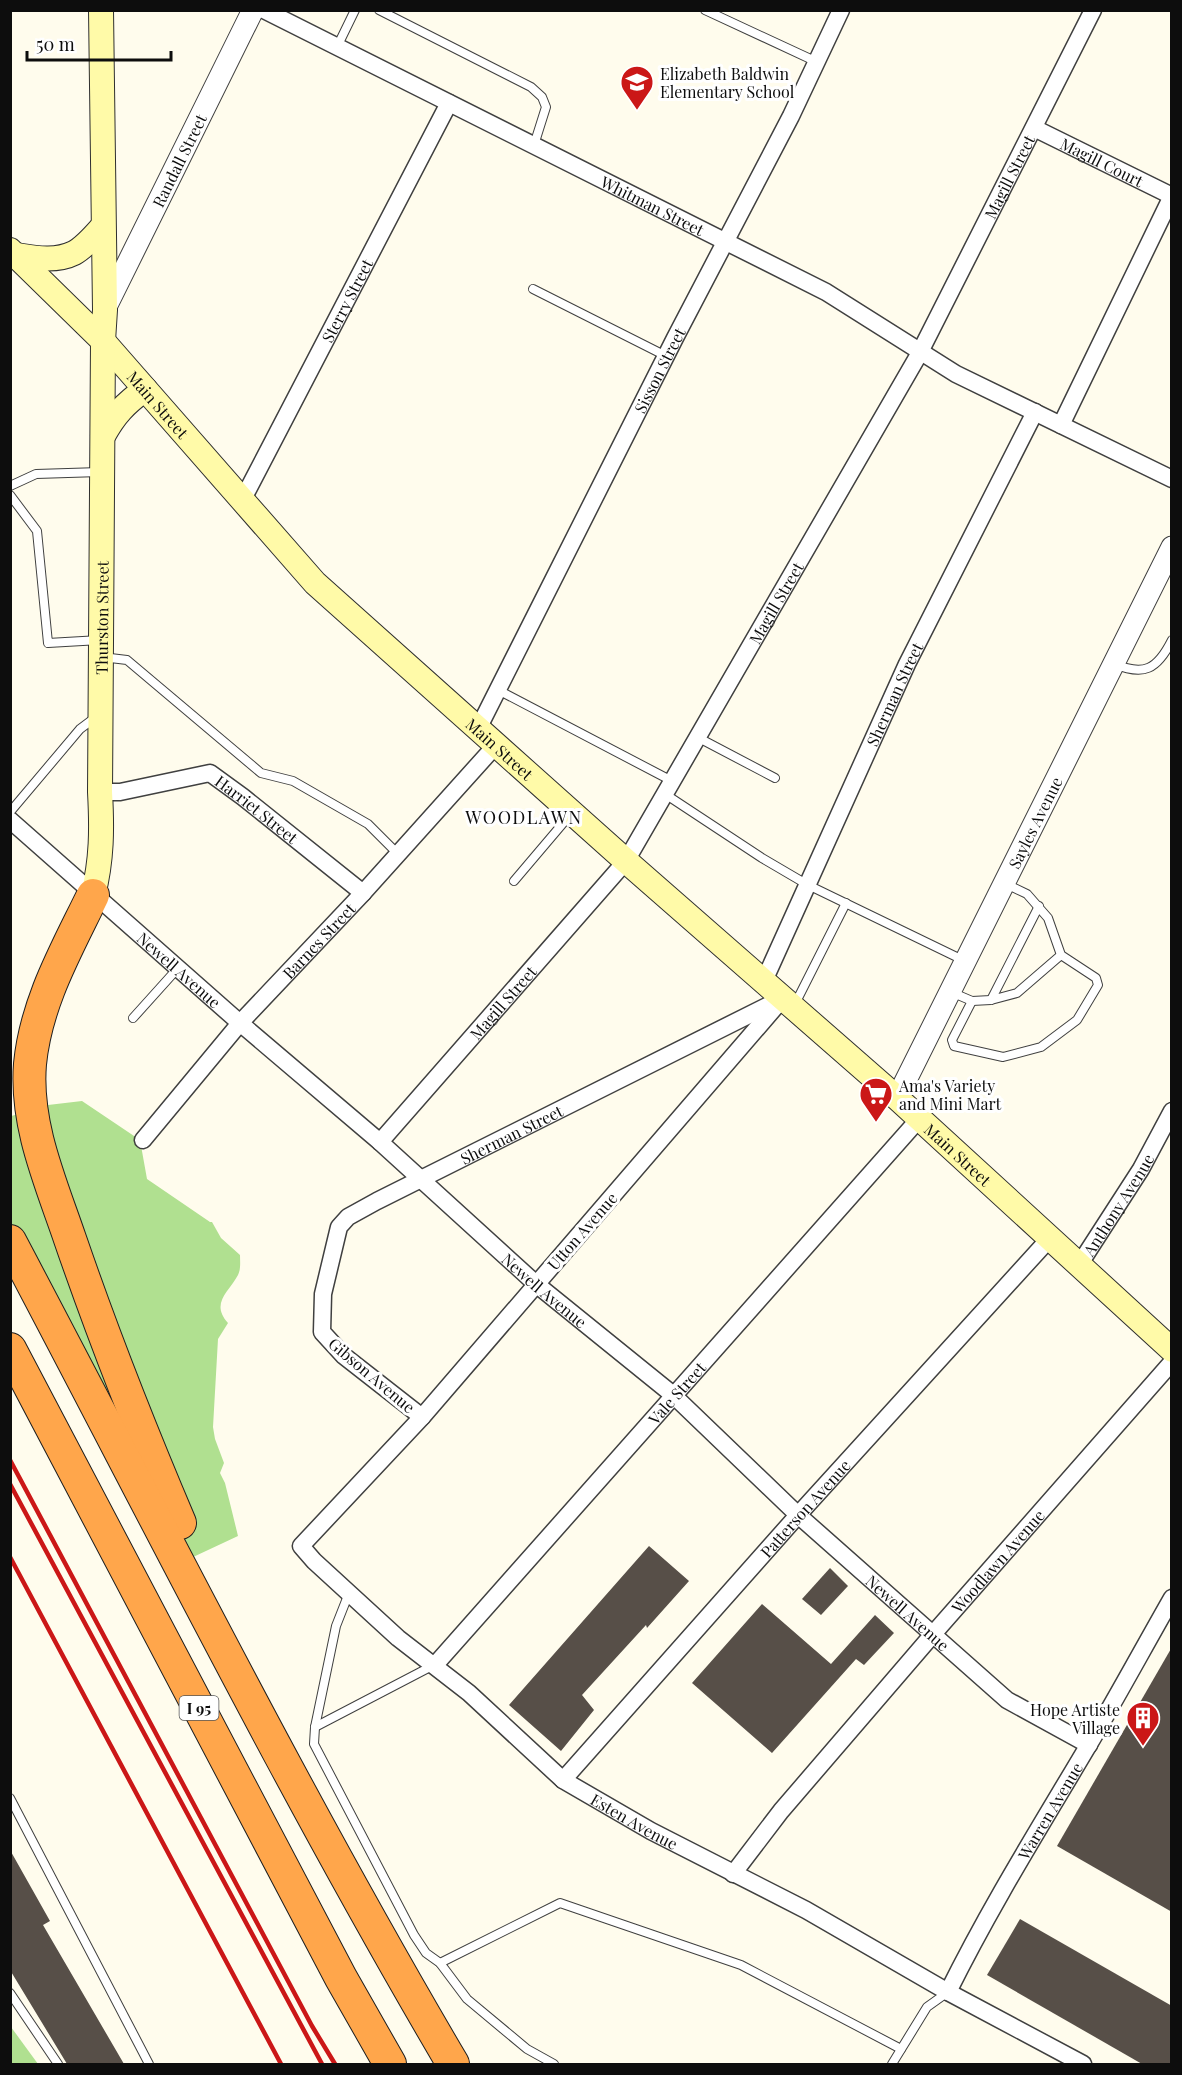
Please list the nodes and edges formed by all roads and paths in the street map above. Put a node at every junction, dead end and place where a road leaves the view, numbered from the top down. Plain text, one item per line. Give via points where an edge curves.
1 (101, 10) edge
2 (253, 10) edge
3 (264, 10) edge
4 (354, 10) edge
5 (379, 10) edge
6 (705, 10) edge
7 (1094, 10) edge
8 (837, 12) edge
9 (337, 47) junction
10 (817, 62) junction
11 (449, 103) junction
12 (1034, 128) junction
13 (534, 145) junction
14 (1172, 196) edge
15 (104, 226) junction
16 (726, 241) junction
17 (13, 252) edge
18 (533, 289) dead end
19 (105, 310) junction
20 (103, 341) junction
21 (920, 351) junction
22 (666, 356) junction
23 (145, 389) junction
24 (1035, 412) junction
25 (1061, 425) junction
26 (102, 436) junction
27 (102, 472) junction
28 (1172, 479) edge
29 (10, 486) edge
30 (10, 495) edge
31 (243, 499) junction
32 (1169, 560) edge
33 (1172, 640) edge
34 (101, 649) junction
35 (1113, 663) junction
36 (498, 690) junction
37 (101, 713) junction
38 (487, 737) junction
39 (697, 738) junction
40 (775, 778) dead end
41 (668, 788) junction
42 (100, 792) junction
43 (10, 812) edge
44 (572, 813) junction
45 (10, 820) edge
46 (398, 854) junction
47 (626, 861) junction
48 (514, 881) dead end
49 (1004, 883) junction
50 (807, 885) junction
51 (363, 893) junction
52 (93, 895) junction
53 (846, 903) junction
54 (1039, 906) junction
55 (1061, 955) junction
56 (965, 961) junction
57 (178, 968) junction
58 (764, 981) junction
59 (950, 991) junction
60 (991, 1000) junction
61 (972, 1001) junction
62 (789, 1003) junction
63 (132, 1018) dead end
64 (240, 1023) junction
65 (897, 1098) junction
66 (1172, 1111) edge
67 (918, 1119) junction
68 (142, 1140) dead end
69 (380, 1142) junction
70 (421, 1179) junction
71 (1050, 1238) junction
72 (10, 1241) edge
73 (1079, 1265) junction
74 (536, 1284) junction
75 (322, 1332) joint
76 (10, 1349) edge
77 (1172, 1350) edge
78 (1172, 1362) edge
79 (672, 1395) junction
80 (422, 1417) junction
81 (354, 1490) joint
82 (798, 1515) junction
83 (349, 1593) junction
84 (1172, 1598) edge
85 (934, 1633) junction
86 (435, 1665) junction
87 (265, 1725) junction
88 (315, 1727) junction
89 (1089, 1745) junction
90 (563, 1780) junction
91 (10, 1798) edge
92 (733, 1874) junction
93 (440, 1963) junction
94 (948, 1992) junction
95 (10, 1993) edge
96 (901, 2049) junction
97 (58, 2064) edge
98 (149, 2064) edge
99 (390, 2064) edge
100 (453, 2064) edge
101 (554, 2064) edge
102 (892, 2064) edge
103 (1083, 2064) edge

1 - 15 main road
2 - 19 street, Randall Street
3 - 9 street, Whitman Street
4 - 9 lane
5 - 13 lane via 542,96 546,107
6 - 10 lane
7 - 12 street, Magill Street
8 - 10 street, Sisson Street
9 - 11 street, Whitman Street
10 - 16 street, Sisson Street
11 - 13 street, Whitman Street
11 - 31 street, Sterry Street
12 - 14 street, Magill Court
12 - 21 street, Magill Street
13 - 16 street, Whitman Street
14 - 25 street
15 - 17 main road via 75,253 38,259
15 - 19 main road
16 - 21 street, Whitman Street via 826,292
16 - 22 street, Sisson Street
17 - 20 main road, Main Street
18 - 22 lane
19 - 20 main road
20 - 23 main road, Main Street
20 - 26 main road, Thurston Street
21 - 24 street, Whitman Street via 956,374
21 - 39 street, Magill Street
22 - 36 street, Sisson Street
23 - 26 main road via 114,416
23 - 31 main road, Main Street
24 - 25 street, Whitman Street
24 - 50 street, Sherman Street via 906,664
25 - 28 street
26 - 27 main road, Thurston Street
27 - 29 lane via 36,474
27 - 34 main road, Thurston Street
30 - 34 lane via 37,531 48,643
31 - 38 main road, Main Street via 315,583
32 - 35 street, Sayles Avenue
33 - 35 lane via 1153,666 1129,670
34 - 37 main road, Thurston Street
34 - 46 lane via 127,660 261,773 293,781 368,824
35 - 49 street, Sayles Avenue
36 - 38 street, Sisson Street
36 - 41 lane
37 - 42 main road, Thurston Street
37 - 43 lane via 80,729
38 - 44 main road, Main Street
38 - 46 street, Barnes Street
39 - 40 lane
39 - 41 street, Magill Street
41 - 47 street, Magill Street
41 - 50 lane via 762,858
42 - 51 street, Harriet Street via 120,792 210,773
42 - 52 main road, Thurston Street via 100,868
44 - 47 main road, Main Street
44 - 48 lane
45 - 52 street, Newell Avenue
46 - 51 street, Barnes Street
47 - 58 main road, Main Street
47 - 69 street, Magill Street
49 - 54 lane via 1027,894
49 - 56 street, Sayles Avenue
50 - 53 lane
50 - 58 street, Sherman Street
51 - 64 street, Barnes Street
52 - 57 street, Newell Avenue
52 - 87 highway via 54,974 34,1042 30,1089 40,1152 148,1447
53 - 56 lane
53 - 62 lane
54 - 55 lane via 1048,918
54 - 60 lane
55 - 60 lane via 1017,993
55 - 61 lane via 1096,978 1098,985 1077,1020 1041,1047 1003,1057 954,1046 952,1040
56 - 59 street, Sayles Avenue
57 - 63 lane
57 - 64 street, Newell Avenue
58 - 62 main road, Main Street
59 - 61 lane
59 - 65 street, Sayles Avenue
60 - 61 lane
62 - 65 main road, Main Street
62 - 70 street, Sherman Street
62 - 74 street, Utton Avenue
64 - 68 street, Barnes Street
64 - 69 street, Newell Avenue
65 - 67 main road, Main Street
66 - 73 street, Anthony Avenue
67 - 71 main road, Main Street
67 - 79 street, Vale Street
69 - 70 street, Newell Avenue
70 - 74 street, Newell Avenue
70 - 75 street, Sherman Street via 348,1217 339,1227 323,1294
71 - 73 main road, Main Street
71 - 82 street, Patterson Avenue
72 - 87 highway
73 - 77 main road, Main Street
74 - 79 street, Newell Avenue
74 - 80 street, Utton Avenue
75 - 80 street, Gibson Avenue via 344,1356
76 - 99 highway, I 95
78 - 85 street, Woodlawn Avenue
79 - 82 street, Newell Avenue
79 - 86 street, Vale Street
80 - 81 street, Utton Avenue
81 - 83 street, Esten Avenue via 302,1546
82 - 85 street, Newell Avenue
82 - 90 street, Patterson Avenue
83 - 86 street, Esten Avenue via 398,1638
83 - 88 lane via 336,1626
84 - 89 street, Warren Avenue
85 - 89 street, Newell Avenue via 1007,1700
85 - 92 street, Woodlawn Avenue via 781,1811
86 - 88 lane
86 - 90 street, Esten Avenue
87 - 100 highway
88 - 93 lane via 314,1744 414,1935 426,1953
89 - 94 street, Warren Avenue via 1032,1838
90 - 92 street, Esten Avenue
91 - 98 lane
92 - 94 street, Esten Avenue via 806,1910
93 - 96 lane via 560,1903 741,1965
93 - 101 lane via 467,1999 527,2049
94 - 96 lane via 927,2007
94 - 103 street, Esten Avenue
95 - 97 lane
96 - 102 lane

